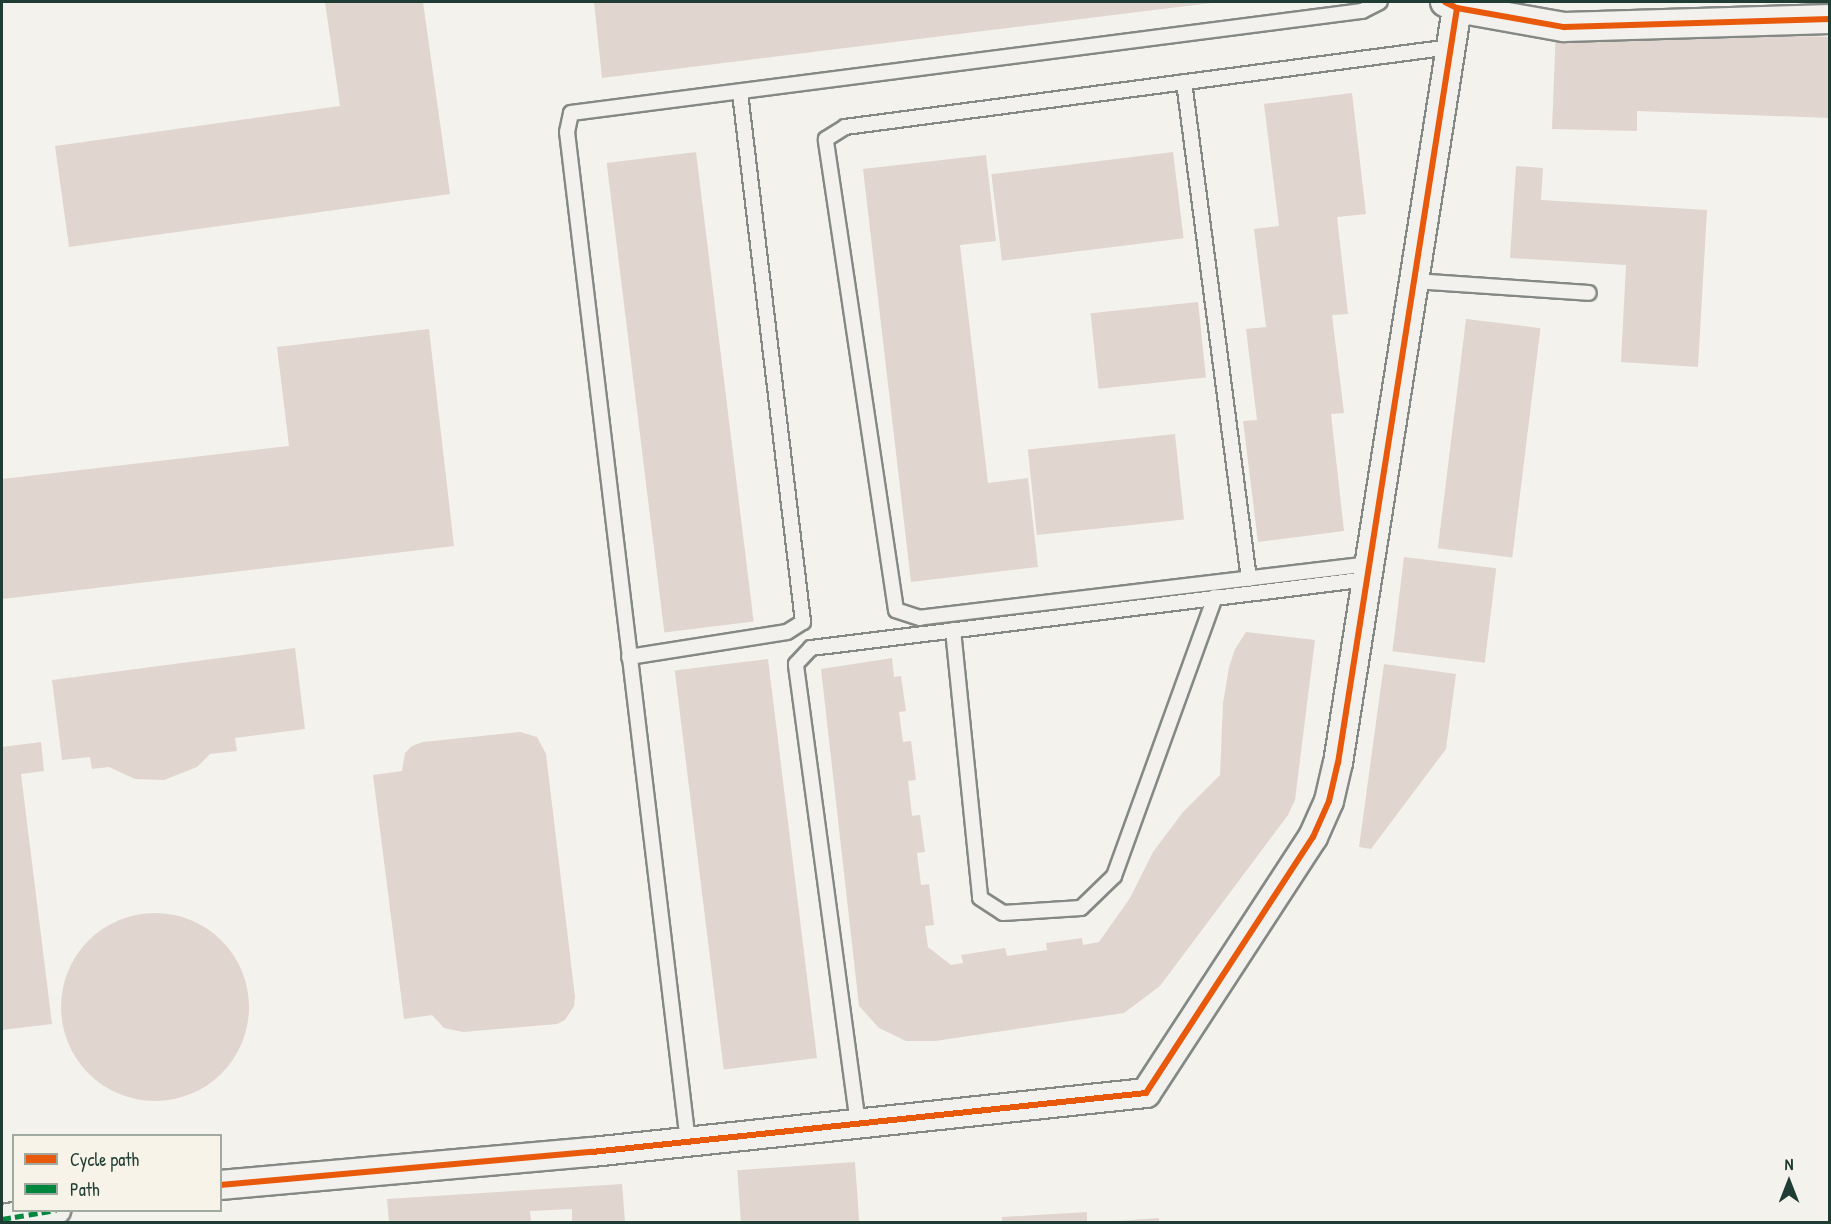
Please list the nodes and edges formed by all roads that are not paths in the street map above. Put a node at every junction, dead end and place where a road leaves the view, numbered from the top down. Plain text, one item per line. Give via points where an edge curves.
1 (1380, 2) edge
2 (1451, 5) edge
3 (1830, 19) edge
4 (1451, 47) junction
5 (1184, 82) junction
6 (740, 93) junction
7 (1414, 281) junction
8 (1589, 293) dead end
9 (1369, 571) junction
10 (1249, 579) junction
11 (1215, 597) junction
12 (953, 630) junction
13 (629, 657) junction
14 (858, 1124) junction
15 (687, 1142) junction
16 (222, 1185) edge
17 (44, 1212) edge
18 (2, 1219) edge

1 - 6 lane via 1362,11
2 - 3 street via 1564,27
2 - 4 street
4 - 5 lane
4 - 7 street
5 - 10 lane
5 - 10 lane via 845,127 826,139 896,610 920,618
6 - 13 lane via 803,622 787,632
6 - 13 lane via 571,113 567,132
7 - 8 lane
7 - 9 street
9 - 10 lane
9 - 11 lane
9 - 14 street via 1329,801 1313,837 1146,1093
11 - 12 lane
11 - 12 lane via 1114,876 1081,908 1003,913 980,898
12 - 14 lane via 811,648 796,664
13 - 15 lane
14 - 15 street
15 - 16 street
17 - 18 street

